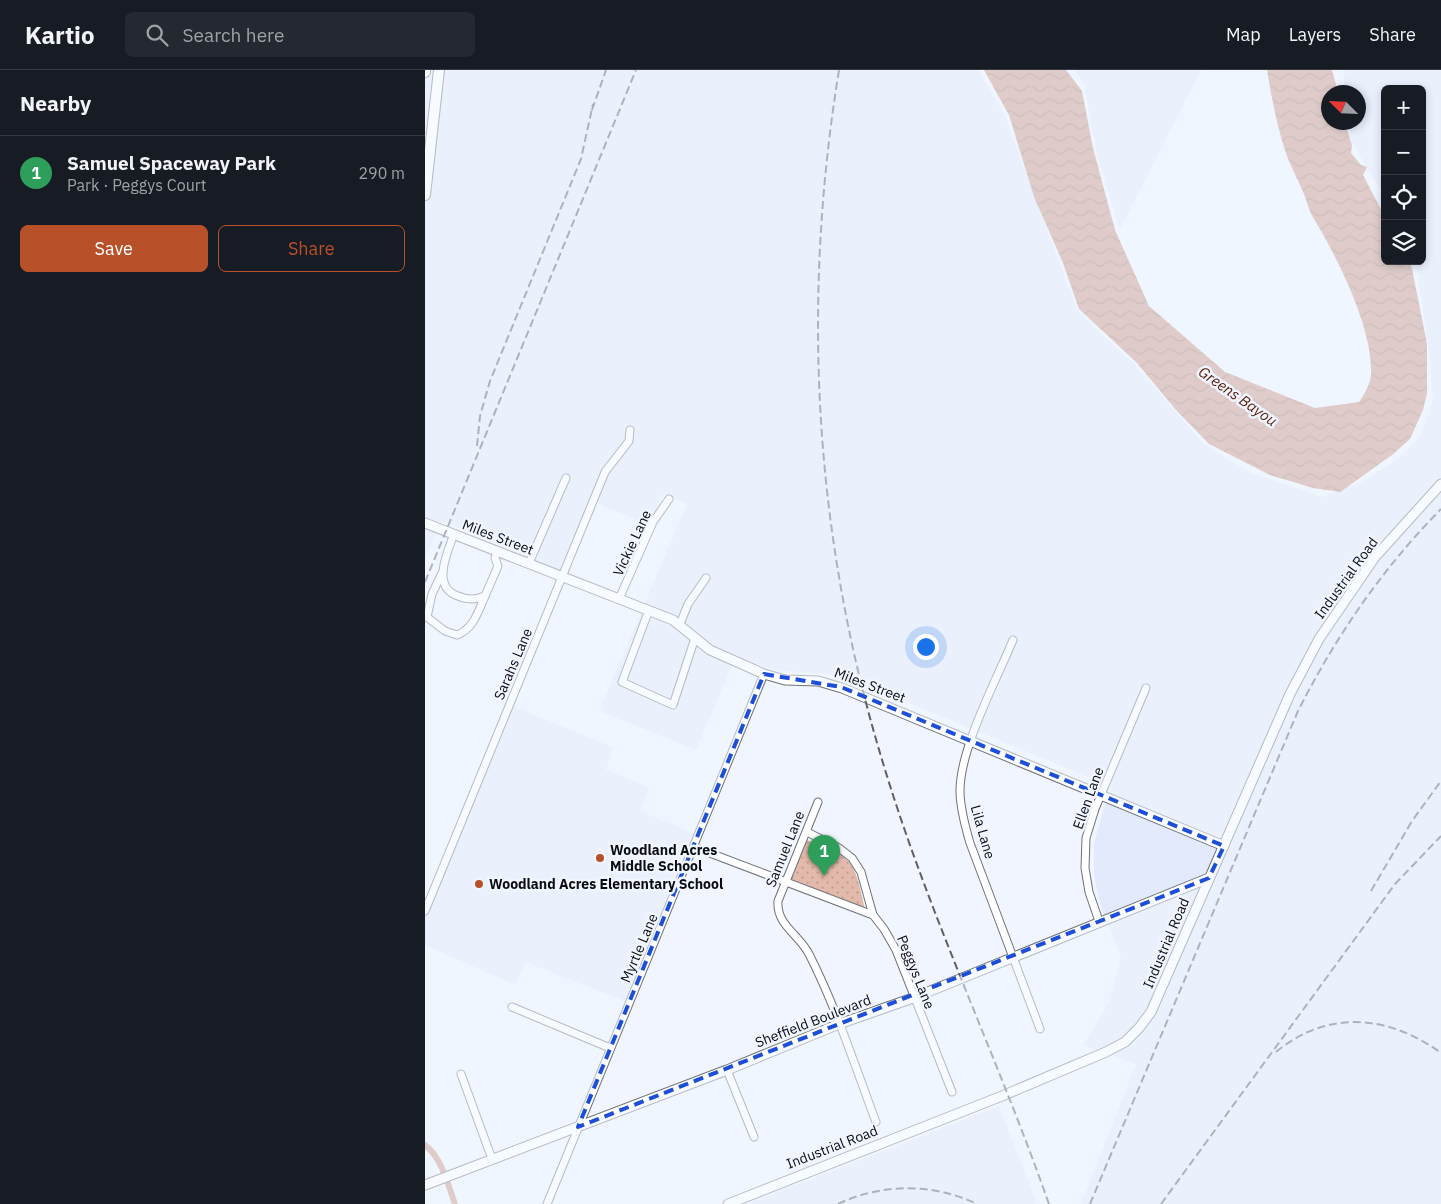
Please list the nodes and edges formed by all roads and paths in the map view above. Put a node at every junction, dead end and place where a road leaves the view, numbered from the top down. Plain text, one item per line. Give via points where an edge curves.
1 (439, 70) edge
2 (425, 90) edge
3 (436, 90) junction
4 (425, 195) edge
5 (630, 430) dead end
6 (566, 478) dead end
7 (1441, 484) edge
8 (669, 499) dead end
9 (425, 523) edge
10 (454, 534) junction
11 (497, 551) junction
12 (529, 563) junction
13 (442, 572) junction
14 (562, 576) junction
15 (706, 578) dead end
16 (485, 596) junction
17 (619, 599) junction
18 (649, 610) junction
19 (679, 624) junction
20 (695, 638) junction
21 (1013, 640) dead end
22 (764, 674) junction
23 (1146, 688) dead end
24 (971, 742) junction
25 (1101, 795) junction
26 (818, 802) dead end
27 (807, 832) junction
28 (1224, 846) junction
29 (694, 847) junction
30 (1209, 878) junction
31 (786, 882) junction
32 (425, 911) edge
33 (873, 915) junction
34 (1099, 921) junction
35 (1014, 958) junction
36 (913, 998) junction
37 (512, 1007) dead end
38 (839, 1024) junction
39 (1040, 1029) dead end
40 (610, 1048) junction
41 (727, 1070) junction
42 (461, 1074) dead end
43 (952, 1092) dead end
44 (876, 1122) dead end
45 (578, 1127) junction
46 (754, 1137) dead end
47 (492, 1159) junction
48 (425, 1185) edge
49 (547, 1204) edge
50 (728, 1204) edge

1 - 3 main road
2 - 3 main road
3 - 4 main road
5 - 14 street, Sarahs Lane via 629,441 605,472
6 - 12 street
7 - 28 street, Industrial Road via 1375,557 1319,639 1290,694
8 - 17 street, Vickie Lane via 653,522
9 - 10 street, Miles Street
10 - 11 street, Miles Street
10 - 13 street
11 - 12 street, Miles Street
11 - 16 street via 498,566
12 - 14 street, Miles Street
13 - 16 street via 446,588 455,595 467,599
13 - 16 street via 432,594 427,617 445,631 457,635 465,632 473,625
14 - 17 street, Miles Street
14 - 32 street, Sarahs Lane
15 - 19 street
17 - 18 street, Miles Street
18 - 19 street, Miles Street
18 - 20 street via 622,682 673,705
19 - 20 street, Miles Street
20 - 22 street, Miles Street via 710,650
21 - 24 street, Lila Lane
22 - 24 street, Miles Street via 785,680 833,684
22 - 29 street, Myrtle Lane
23 - 25 street, Ellen Lane
24 - 25 street, Miles Street
24 - 35 street, Lila Lane via 962,772 963,818
25 - 28 street, Miles Street
25 - 34 street, Ellen Lane via 1086,838 1085,868
26 - 27 street, Samuel Lane
27 - 31 street, Samuel Lane
27 - 33 street, Peggys Lane via 852,858 861,872
28 - 30 street, Industrial Road
29 - 31 street
29 - 40 street, Myrtle Lane
30 - 34 street, Sheffield Boulevard
30 - 50 street, Industrial Road via 1151,1012 1125,1042 1003,1096
31 - 33 street
31 - 38 street, Samuel Lane via 778,901 781,922 808,952
33 - 36 street, Peggys Lane via 896,950
34 - 35 street, Sheffield Boulevard
35 - 36 street, Sheffield Boulevard
35 - 39 street, Lila Lane
36 - 38 street, Sheffield Boulevard
36 - 43 street, Peggys Lane
37 - 40 street
38 - 41 street, Sheffield Boulevard
38 - 44 street, Samuel Lane
40 - 45 street, Myrtle Lane
41 - 45 street, Sheffield Boulevard
41 - 46 street
42 - 47 street
45 - 47 street, Sheffield Boulevard
45 - 49 street, Myrtle Lane
47 - 48 street, Sheffield Boulevard

